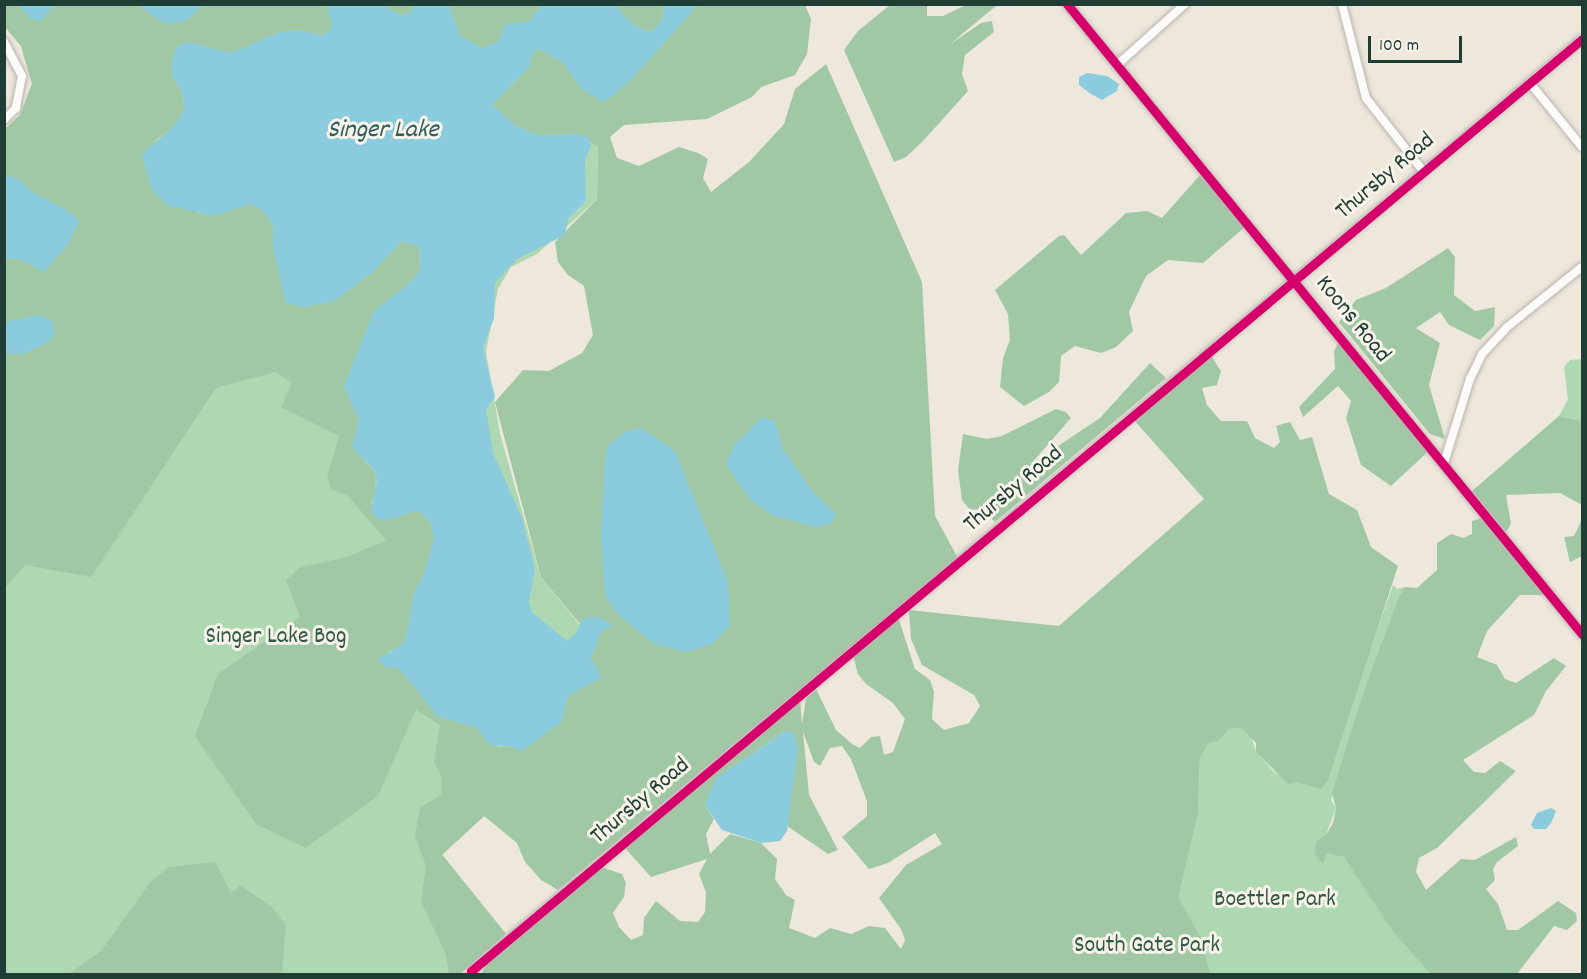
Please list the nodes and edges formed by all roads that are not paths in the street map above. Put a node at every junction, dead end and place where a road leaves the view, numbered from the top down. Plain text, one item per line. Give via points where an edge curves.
1 (1066, 4) edge
2 (1185, 4) edge
3 (1342, 4) edge
4 (1582, 39) edge
5 (4, 42) edge
6 (1116, 65) junction
7 (1530, 83) junction
8 (4, 120) edge
9 (1582, 147) edge
10 (1423, 171) junction
11 (1582, 267) edge
12 (1295, 280) junction
13 (1444, 463) junction
14 (1582, 634) edge
15 (471, 971) dead end

1 - 6 street, Koons Road
2 - 6 street
3 - 10 street via 1366,98
4 - 7 street, Thursby Road
5 - 8 street via 22,76 16,108
6 - 12 street, Koons Road
7 - 9 street
7 - 10 street, Thursby Road
10 - 12 street, Thursby Road
11 - 13 street via 1506,328 1482,354 1470,379
12 - 13 street, Koons Road
12 - 15 street, Thursby Road
13 - 14 street, Koons Road

